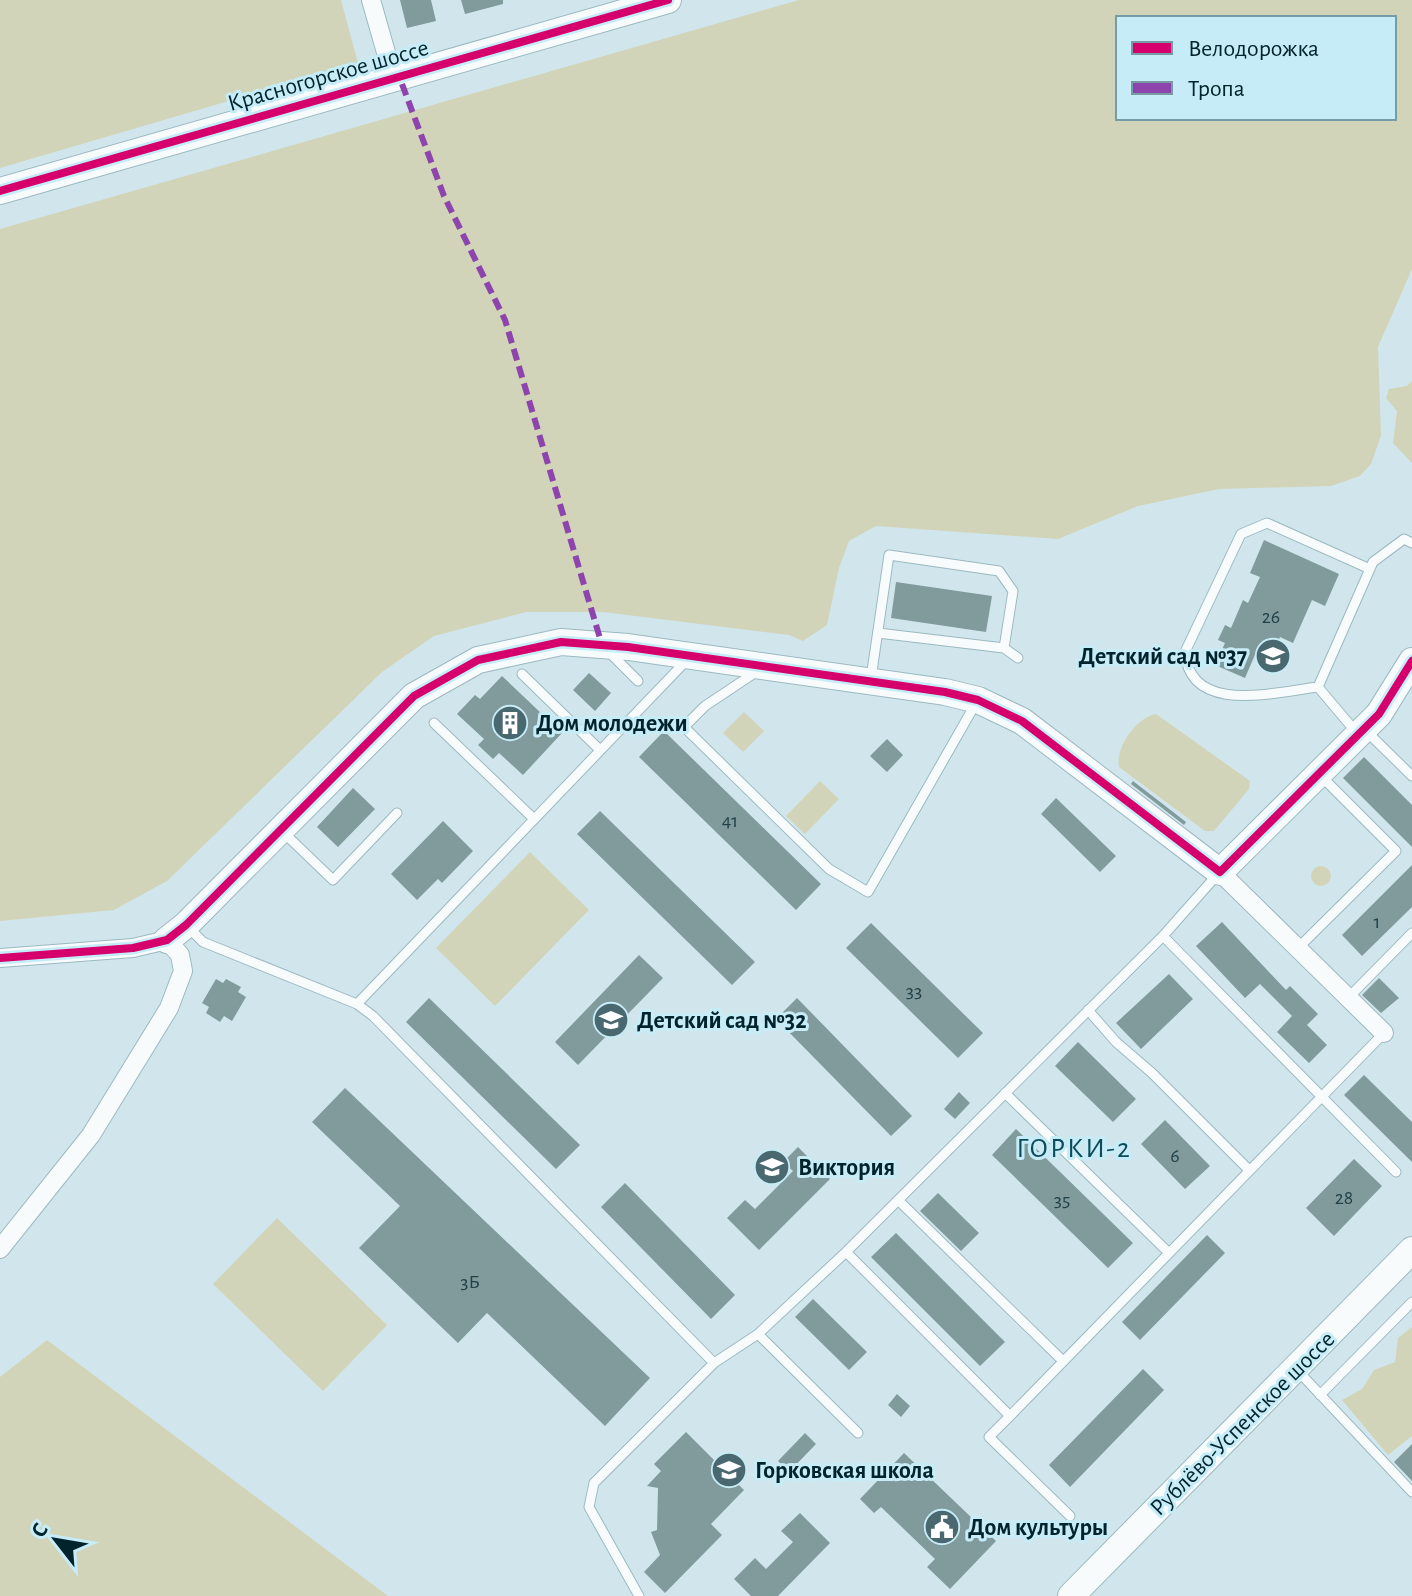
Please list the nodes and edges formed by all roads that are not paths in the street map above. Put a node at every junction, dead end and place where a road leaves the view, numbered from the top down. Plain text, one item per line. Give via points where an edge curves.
1 (371, 0) edge
2 (668, 0) edge
3 (393, 77) junction
4 (0, 191) edge
5 (1412, 543) edge
6 (1370, 569) junction
7 (878, 633) junction
8 (602, 645) junction
9 (1004, 648) junction
10 (691, 656) junction
11 (1018, 658) dead end
12 (1412, 661) edge
13 (766, 666) junction
14 (522, 674) dead end
15 (638, 681) dead end
16 (870, 681) junction
17 (1318, 687) junction
18 (978, 700) junction
19 (434, 723) dead end
20 (1362, 732) junction
21 (600, 750) junction
22 (1319, 773) junction
23 (1412, 776) edge
24 (397, 813) dead end
25 (534, 819) junction
26 (281, 830) junction
27 (1220, 872) junction
28 (177, 932) junction
29 (1412, 933) edge
30 (1163, 936) junction
31 (1299, 947) junction
32 (0, 958) edge
33 (1349, 997) junction
34 (357, 1004) junction
35 (1088, 1010) junction
36 (1384, 1033) joint
37 (1005, 1093) junction
38 (1321, 1094) junction
39 (1248, 1169) junction
40 (1396, 1172) dead end
41 (898, 1200) junction
42 (0, 1249) edge
43 (1412, 1250) edge
44 (846, 1252) junction
45 (1168, 1252) junction
46 (1412, 1302) edge
47 (758, 1334) junction
48 (1063, 1361) junction
49 (714, 1363) junction
50 (1295, 1369) junction
51 (1320, 1395) junction
52 (1010, 1416) junction
53 (858, 1433) dead end
54 (1412, 1492) edge
55 (1070, 1516) dead end
56 (639, 1596) edge
57 (1071, 1596) edge

1 - 3 street
2 - 3 street, Красногорское шоссе
3 - 4 street, Красногорское шоссе
5 - 6 lane via 1404,539
6 - 17 lane
6 - 17 lane via 1267,523 1241,534 1185,652 1186,669 1194,681 1233,698
7 - 9 lane
7 - 9 lane via 889,555 999,571 1013,591
7 - 16 lane
8 - 10 street
8 - 15 lane
8 - 26 street via 561,642 478,660 414,696
9 - 11 lane
10 - 13 street
10 - 21 lane
12 - 20 street
13 - 16 street
13 - 18 lane via 705,706 684,727 829,869 868,892
14 - 21 lane
16 - 18 street
17 - 20 lane
18 - 27 street via 1040,733
19 - 25 lane
20 - 22 street
20 - 23 lane
21 - 25 lane
22 - 27 street
22 - 31 lane via 1396,851
24 - 26 lane via 333,880
25 - 34 lane
26 - 28 street
27 - 30 lane
27 - 31 street
28 - 32 street via 133,948
28 - 34 lane
28 - 42 street via 183,971 169,1008 91,1135
29 - 33 lane
30 - 35 lane
30 - 38 lane
31 - 33 street
33 - 36 street
34 - 49 lane
35 - 37 lane
35 - 39 lane
36 - 38 lane
37 - 41 lane
37 - 45 lane
38 - 39 lane
38 - 40 lane
39 - 45 lane
41 - 44 lane
41 - 48 lane
43 - 50 street, Рублёво-Успенское шоссе
44 - 47 lane
44 - 52 lane
45 - 48 lane
46 - 51 lane
47 - 49 lane
47 - 53 lane
48 - 52 lane
49 - 56 lane via 594,1483 589,1507
50 - 51 lane
50 - 57 street, Рублёво-Успенское шоссе
51 - 54 lane
52 - 55 lane via 989,1437

